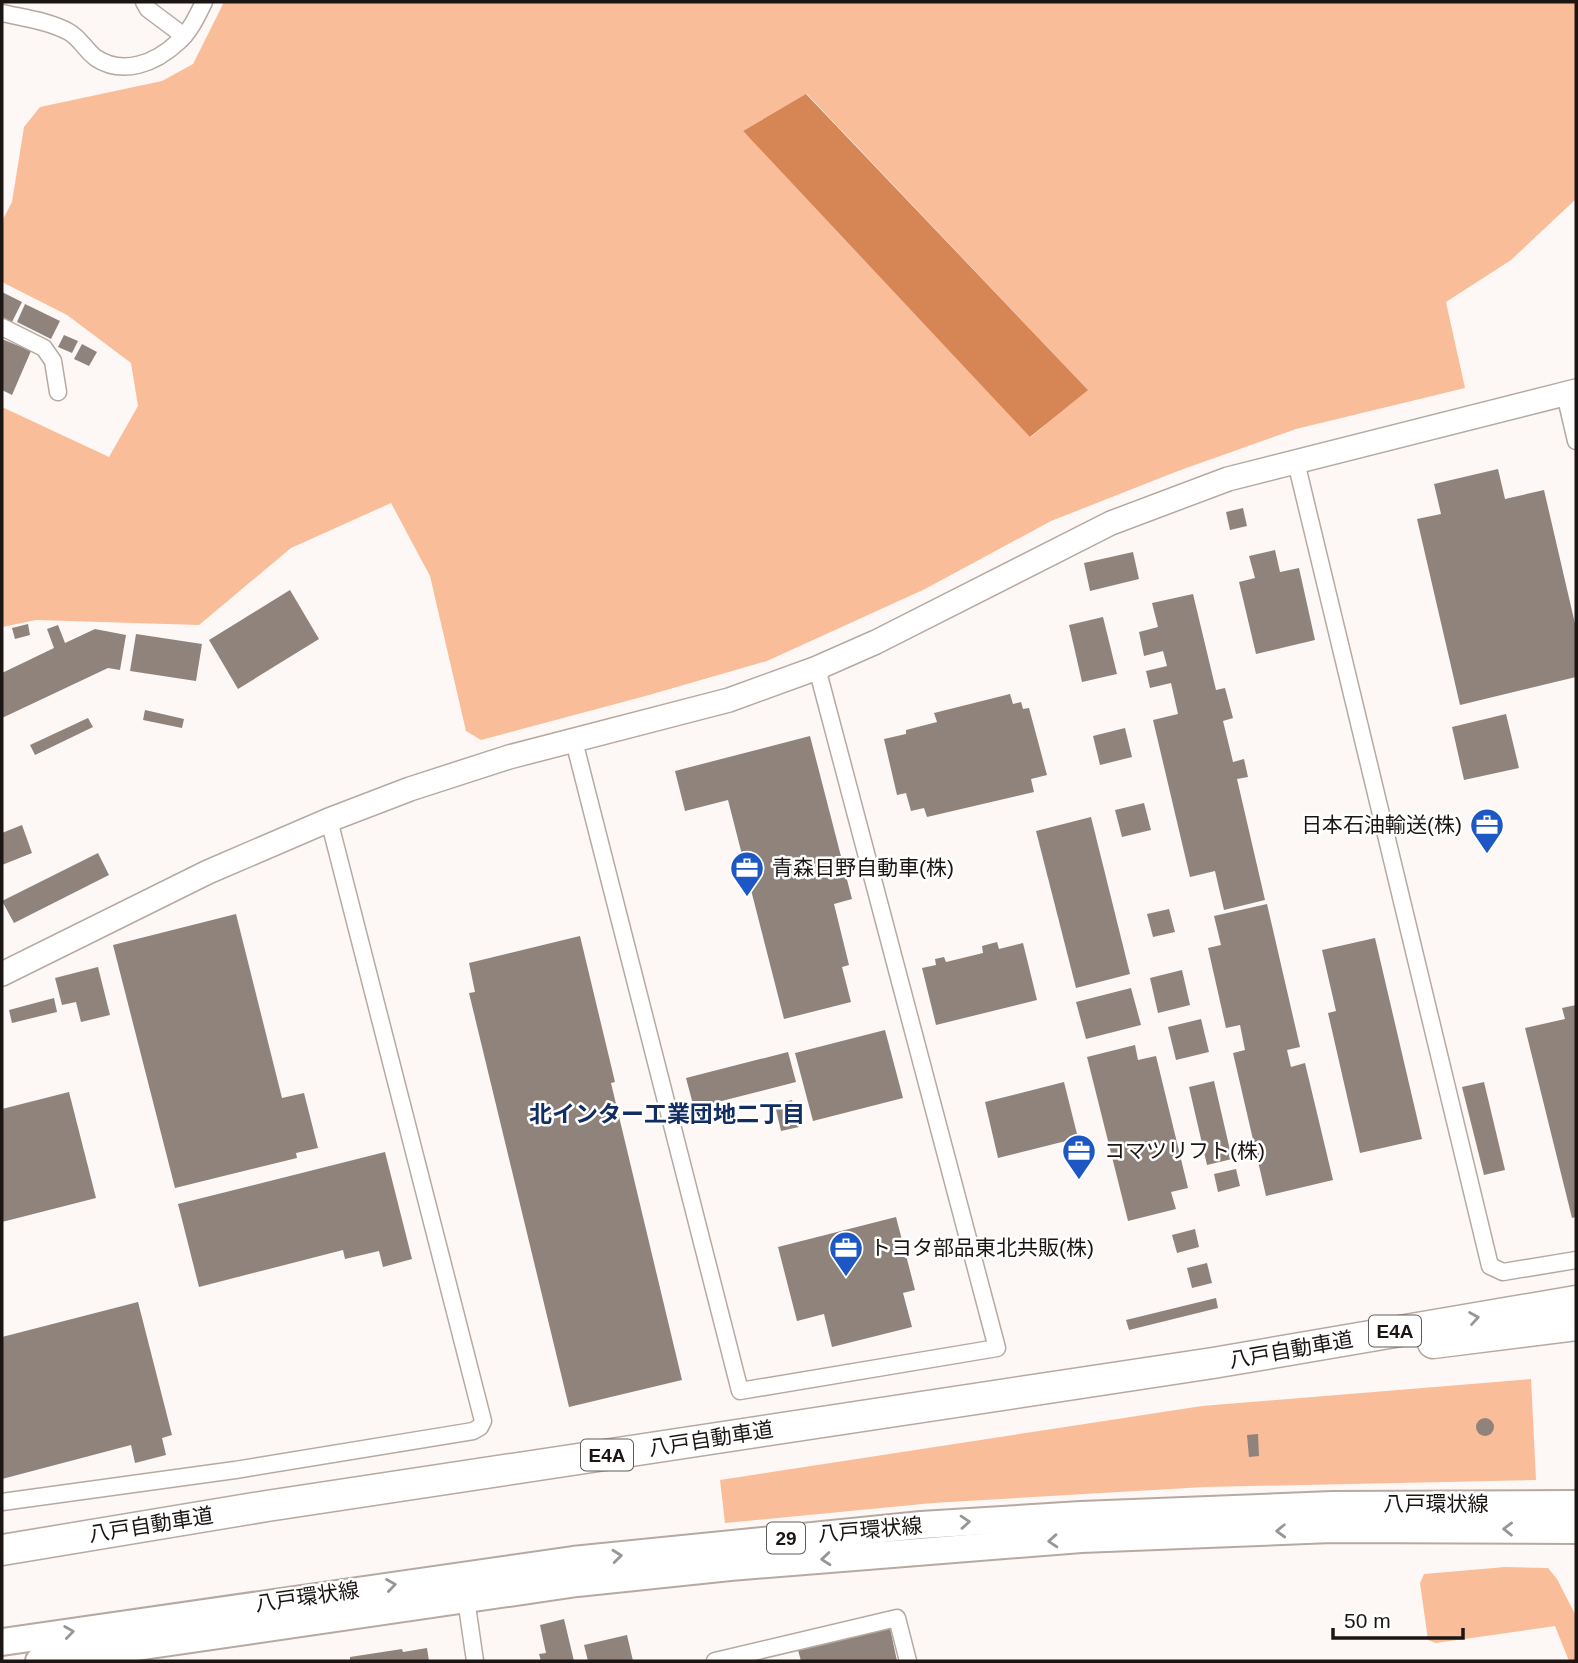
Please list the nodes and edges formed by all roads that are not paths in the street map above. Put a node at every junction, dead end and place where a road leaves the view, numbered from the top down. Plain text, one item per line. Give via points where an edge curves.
1 (144, 2) edge
2 (204, 2) edge
3 (2, 13) edge
4 (184, 36) junction
5 (2, 327) edge
6 (58, 392) dead end
7 (1571, 393) edge
8 (1576, 440) edge
9 (1296, 462) junction
10 (817, 668) junction
11 (574, 741) junction
12 (329, 820) junction
13 (2, 974) edge
14 (1576, 1259) edge
15 (1576, 1301) edge
16 (1576, 1325) edge
17 (1213, 1363) junction
18 (2, 1502) edge
19 (1576, 1504) edge
20 (1576, 1530) edge
21 (2, 1550) edge
22 (466, 1600) junction
23 (2, 1642) edge
24 (39, 1661) edge
25 (475, 1661) edge
26 (715, 1661) edge
27 (908, 1661) edge

1 - 4 street
2 - 4 street
3 - 4 street via 71,33 95,57 116,68 149,63
5 - 6 street via 44,348 53,361
7 - 8 street
7 - 9 street
9 - 10 street via 1228,479 1111,523
9 - 14 street via 1490,1266 1503,1272
10 - 11 street via 729,700
10 - 11 street via 997,1348 740,1391
11 - 12 street via 422,785
12 - 13 street via 208,872
12 - 18 street via 483,1421 473,1431
17 -> 15 highway, 八戸自動車道 / E4A
16 - 17 highway, 八戸自動車道 / E4A
17 - 21 highway, 八戸自動車道 / E4A
23 -> 19 main road, 八戸環状線 / 29 via 573,1560 921,1525 1332,1505
20 -> 22 main road, 八戸環状線 / 29 via 1332,1529 1082,1539 730,1567
22 - 24 main road, 八戸環状線 / 29
22 - 25 street
26 - 27 street via 897,1618

